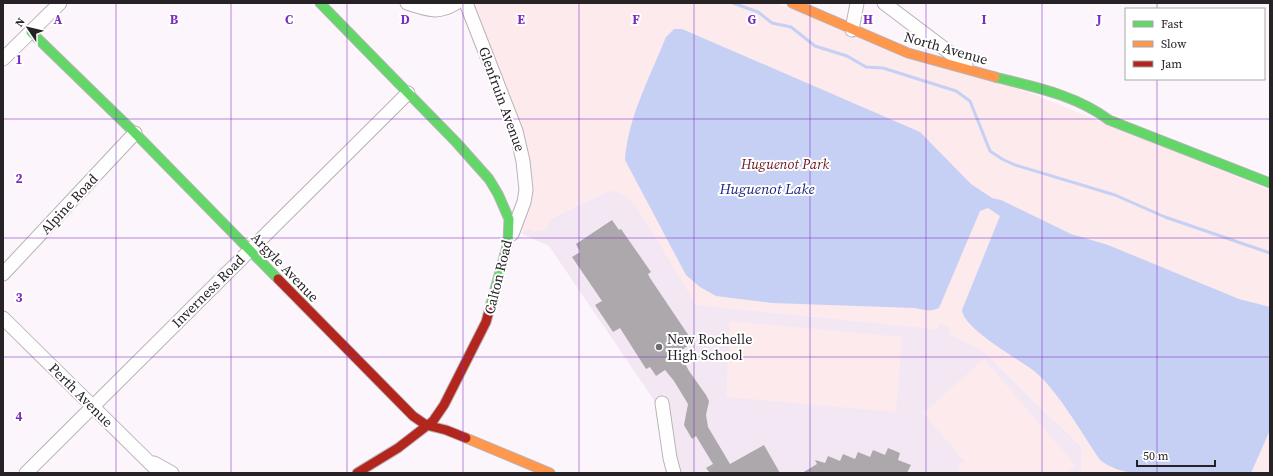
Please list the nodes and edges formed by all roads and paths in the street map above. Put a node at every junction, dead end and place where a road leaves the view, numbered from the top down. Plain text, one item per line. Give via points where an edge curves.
1 (60, 3) edge
2 (320, 3) edge
3 (407, 3) edge
4 (456, 3) edge
5 (466, 3) edge
6 (792, 3) edge
7 (857, 3) edge
8 (884, 3) edge
9 (852, 30) junction
10 (31, 32) junction
11 (3, 59) edge
12 (972, 70) junction
13 (408, 92) junction
14 (1096, 110) junction
15 (1114, 112) dead end
16 (135, 133) junction
17 (1270, 183) edge
18 (508, 243) junction
19 (249, 250) junction
20 (3, 274) edge
21 (3, 318) edge
22 (662, 403) dead end
23 (94, 407) junction
24 (426, 426) junction
25 (133, 446) junction
26 (26, 473) edge
27 (160, 473) edge
28 (172, 473) edge
29 (357, 473) edge
30 (550, 473) edge
31 (674, 473) edge

1 - 10 street
2 - 13 street, Calton Road
3 - 4 street via 431,11 446,10
5 - 18 street, Glenfruin Avenue via 516,131 523,161 526,190 524,202
6 - 9 street, North Avenue
7 - 9 street
8 - 12 street
9 - 12 street, North Avenue via 908,53
10 - 11 street
10 - 16 street, Argyle Avenue
12 - 14 street, North Avenue via 1062,95
13 - 18 street, Calton Road via 489,179 508,219
13 - 19 street, Inverness Road
14 - 15 street, North Avenue
14 - 17 street, North Avenue via 1109,120
16 - 19 street, Argyle Avenue
16 - 20 street, Alpine Road
18 - 24 street, Calton Road via 486,322 444,405 433,421
19 - 23 street, Inverness Road
19 - 24 street, Argyle Avenue via 366,370
21 - 23 street, Perth Avenue
22 - 31 street
23 - 25 street, Perth Avenue
23 - 26 street, Inverness Road
24 - 29 street, Calton Road via 398,448
24 - 30 street, Argyle Avenue via 446,430
25 - 27 street, Perth Avenue
25 - 28 street via 151,461

